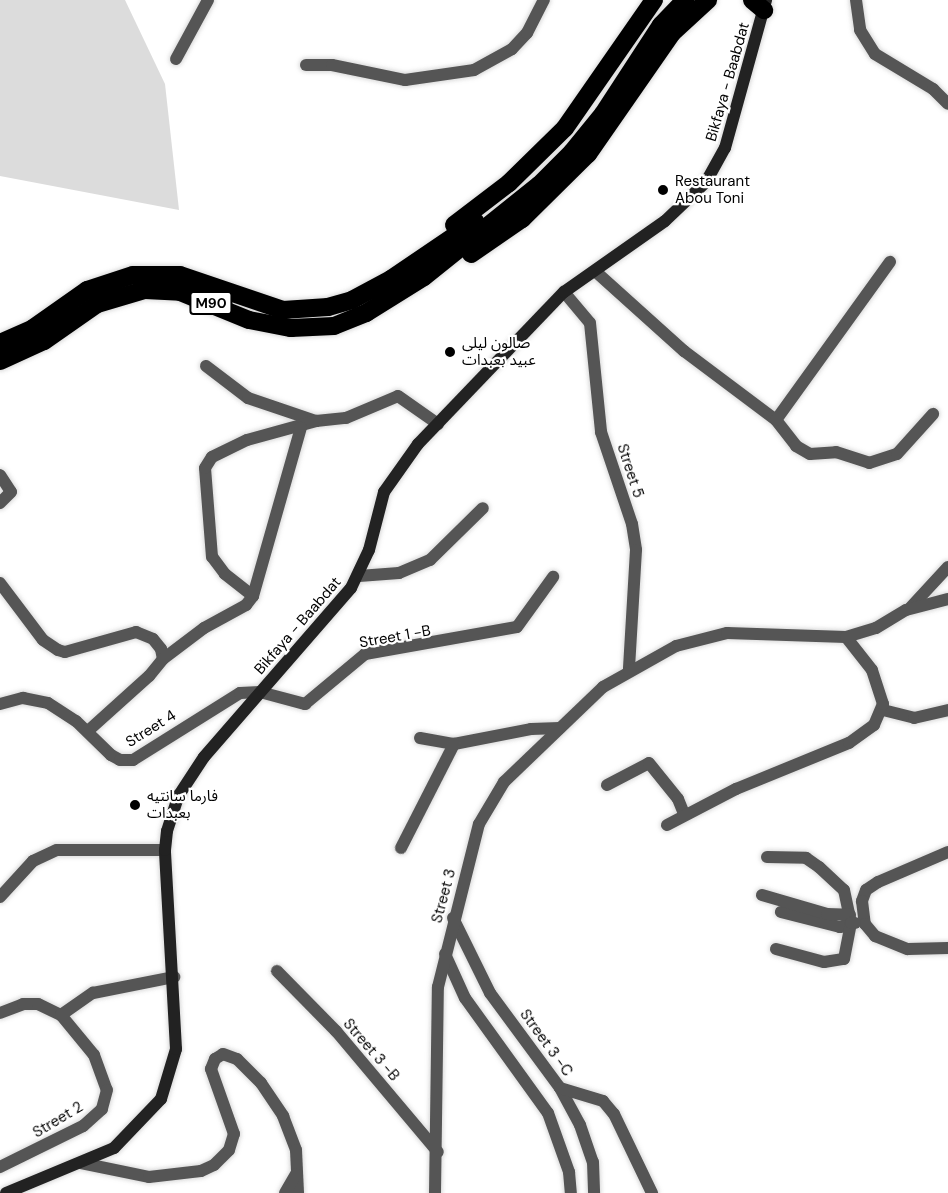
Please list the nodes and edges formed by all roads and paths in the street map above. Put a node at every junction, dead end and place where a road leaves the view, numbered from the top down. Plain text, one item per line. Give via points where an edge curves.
1 (208, 0) edge
2 (544, 0) edge
3 (654, 0) edge
4 (672, 0) edge
5 (684, 0) edge
6 (708, 0) edge
7 (856, 0) edge
8 (761, 3) edge
9 (176, 59) dead end
10 (306, 65) dead end
11 (948, 104) edge
12 (890, 262) dead end
13 (595, 270) junction
14 (403, 271) junction
15 (424, 278) junction
16 (564, 292) junction
17 (0, 343) edge
18 (0, 361) edge
19 (206, 366) dead end
20 (933, 414) dead end
21 (776, 420) junction
22 (316, 421) junction
23 (438, 424) junction
24 (302, 428) junction
25 (0, 476) edge
26 (0, 503) edge
27 (483, 508) dead end
28 (948, 567) edge
29 (359, 576) junction
30 (553, 577) dead end
31 (0, 583) edge
32 (253, 596) junction
33 (948, 599) edge
34 (909, 609) junction
35 (846, 637) junction
36 (163, 659) junction
37 (629, 669) junction
38 (260, 692) junction
39 (0, 704) edge
40 (883, 710) junction
41 (948, 710) edge
42 (560, 729) junction
43 (88, 731) junction
44 (420, 738) dead end
45 (454, 744) junction
46 (607, 785) dead end
47 (684, 814) junction
48 (667, 825) dead end
49 (400, 848) dead end
50 (165, 850) junction
51 (948, 852) edge
52 (767, 857) dead end
53 (762, 895) dead end
54 (0, 897) edge
55 (781, 912) dead end
56 (453, 918) junction
57 (850, 919) junction
58 (865, 924) junction
59 (948, 948) edge
60 (776, 949) dead end
61 (444, 953) junction
62 (277, 971) dead end
63 (174, 977) junction
64 (0, 1013) edge
65 (61, 1015) junction
66 (560, 1088) junction
67 (438, 1152) junction
68 (81, 1163) junction
69 (0, 1167) edge
70 (298, 1170) junction
71 (6, 1193) edge
72 (285, 1193) edge
73 (298, 1193) edge
74 (435, 1193) edge
75 (571, 1193) edge
76 (594, 1193) edge
77 (652, 1193) edge

1 - 9 street
2 - 10 street via 527,33 512,49 474,70 405,80 332,65
3 - 14 highway via 595,87 543,152
4 - 14 highway, M90 via 562,148 490,211
5 - 15 highway, M90 via 661,25 603,114 572,152
6 - 15 highway via 672,33 588,154 541,203 457,264
7 - 11 street via 860,30 875,54 933,88
8 - 13 main road, Bikfaya - Baabdat via 717,166 690,199 665,221
12 - 21 street
13 - 16 main road, Bikfaya - Baabdat
13 - 21 street via 684,351
14 - 17 highway, M90 via 352,300 304,310 262,306 180,275 133,275 87,290 33,328
15 - 18 highway, M90 via 351,320 305,330 249,320 180,292 145,290 96,304 44,341
16 - 23 main road, Bikfaya - Baabdat
16 - 37 street, Street 5 via 590,323 601,432 633,532 636,550
19 - 22 street via 248,398
20 - 21 street via 897,454 869,463 836,452 810,454 796,446
22 - 23 street via 346,418 398,396
22 - 24 street
23 - 29 main road, Bikfaya - Baabdat via 405,460 384,492
24 - 32 street
24 - 32 street via 253,438 212,456 205,468 212,557 225,574
25 - 26 street via 11,492
27 - 29 street via 430,560 399,573
28 - 34 street
29 - 38 main road, Bikfaya - Baabdat via 333,612
30 - 38 street, Street 1 -B via 517,627 365,654 305,704
31 - 36 street via 43,640 57,650 65,652 136,632 153,639
32 - 36 street via 246,605 204,628
33 - 34 street
34 - 35 street, Street 3 via 876,628
35 - 37 street, Street 3 via 751,632 707,636
35 - 40 street via 872,670
36 - 43 street
37 - 42 street, Street 3 via 603,687
38 - 43 street, Street 4 via 226,698 133,760 111,755
38 - 50 main road, Bikfaya - Baabdat via 183,787 172,810
39 - 43 street, Street 4 via 14,699 38,700 59,709
40 - 41 street via 914,718
40 - 47 street via 874,725 849,743
42 - 45 street via 531,729
42 - 56 street, Street 3 via 504,782 486,809
44 - 45 street
45 - 49 street
46 - 47 street via 649,763
47 - 48 street
50 - 54 street via 57,850 33,861
50 - 63 main road, Bikfaya - Baabdat
51 - 58 street via 866,890 862,901
52 - 57 street via 806,858 819,867 844,890
53 - 57 street
55 - 57 street via 840,927
56 - 61 street, Street 3
56 - 66 street, Street 3 -C via 490,993
57 - 58 street
57 - 60 street via 844,959 824,962
58 - 59 street via 874,936 908,949
61 - 67 street, Street 3 via 438,987
61 - 75 street via 465,998 548,1113 569,1172
62 - 67 street, Street 3 -B via 336,1031
63 - 65 street via 93,993
63 - 68 main road, Bikfaya - Baabdat via 177,1049 161,1100 129,1137
64 - 65 street, Street 2 via 23,1004 38,1004
65 - 69 street, Street 2 via 94,1054 104,1075 106,1099 102,1109 83,1126
66 - 76 street, Street 3 -C via 587,1140 593,1162
66 - 77 street via 594,1097 614,1114
67 - 74 street, Street 3
68 - 70 street via 149,1177 214,1166 229,1150 234,1134 211,1069 214,1059 223,1054 237,1059 261,1083 283,1116
68 - 71 main road, Bikfaya - Baabdat
70 - 72 street
70 - 73 street

